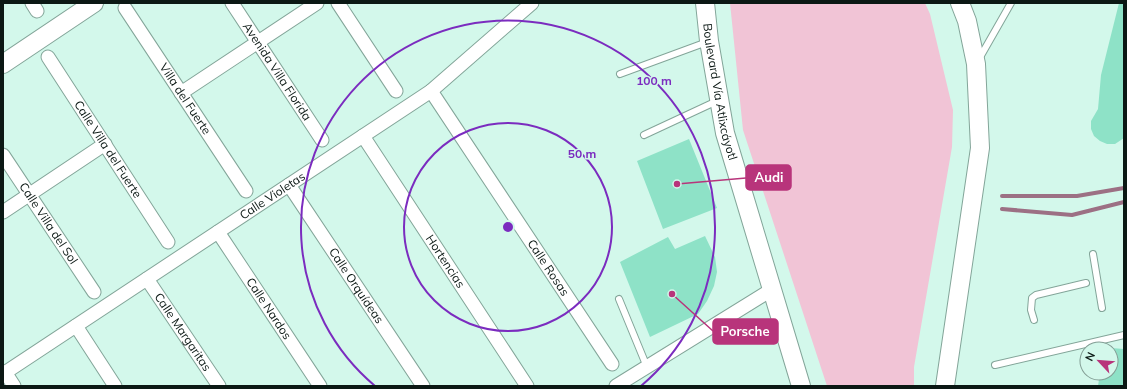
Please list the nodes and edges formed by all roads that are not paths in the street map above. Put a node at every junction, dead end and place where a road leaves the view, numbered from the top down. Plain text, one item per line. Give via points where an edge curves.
1 (94, 3) edge
2 (232, 3) edge
3 (317, 3) edge
4 (338, 3) edge
5 (532, 3) edge
6 (705, 3) edge
7 (960, 3) edge
8 (1011, 3) edge
9 (125, 8) dead end
10 (709, 41) junction
11 (258, 42) junction
12 (48, 57) dead end
13 (3, 64) edge
14 (976, 64) junction
15 (620, 74) dead end
16 (396, 91) dead end
17 (431, 91) junction
18 (181, 93) junction
19 (718, 101) junction
20 (644, 135) dead end
21 (363, 136) junction
22 (322, 140) dead end
23 (105, 144) junction
24 (3, 155) edge
25 (289, 185) junction
26 (246, 191) dead end
27 (29, 195) junction
28 (3, 212) edge
29 (218, 232) junction
30 (168, 242) dead end
31 (1093, 254) dead end
32 (147, 279) junction
33 (1086, 283) dead end
34 (771, 290) junction
35 (94, 292) dead end
36 (619, 299) dead end
37 (1102, 308) dead end
38 (1034, 320) dead end
39 (76, 326) junction
40 (1124, 335) edge
41 (612, 364) dead end
42 (995, 365) dead end
43 (647, 367) junction
44 (4, 373) edge
45 (14, 386) edge
46 (115, 386) edge
47 (219, 386) edge
48 (320, 386) edge
49 (423, 386) edge
50 (527, 386) edge
51 (616, 386) edge
52 (802, 386) edge
53 (945, 386) edge

1 - 13 main road
2 - 11 street, Avenida Villa Florida
3 - 11 street
4 - 16 street
5 - 17 street, Calle Violetas
6 - 10 main road, Boulevard Vía Atlixcáyotl
7 - 14 main road via 967,21
8 - 14 lane
9 - 18 street, Villa del Fuerte
10 - 15 lane
10 - 19 main road, Boulevard Vía Atlixcáyotl
11 - 18 street
11 - 22 street, Avenida Villa Florida
12 - 23 street, Calle Villa del Fuerte
14 - 53 main road via 980,148
17 - 21 street, Calle Violetas
17 - 41 street, Calle Rosas
18 - 26 street, Villa del Fuerte
19 - 20 lane
19 - 34 main road, Boulevard Vía Atlixcáyotl
21 - 25 street, Calle Violetas
21 - 50 street, Hortencias
23 - 27 street
23 - 30 street, Calle Villa del Fuerte
24 - 27 street, Calle Villa del Sol
25 - 29 street, Calle Violetas
25 - 49 street, Calle Orquídeas
27 - 28 street
27 - 35 street, Calle Villa del Sol
29 - 32 street, Calle Violetas
29 - 48 street, Calle Nardos
31 - 37 lane
32 - 39 street, Calle Violetas
32 - 47 street, Calle Margaritas
33 - 38 lane via 1036,295 1032,298 1031,310
34 - 43 street
34 - 52 main road, Boulevard Vía Atlixcáyotl
36 - 43 lane
39 - 44 street, Calle Violetas
39 - 46 street
40 - 42 lane
43 - 51 street
44 - 45 street

